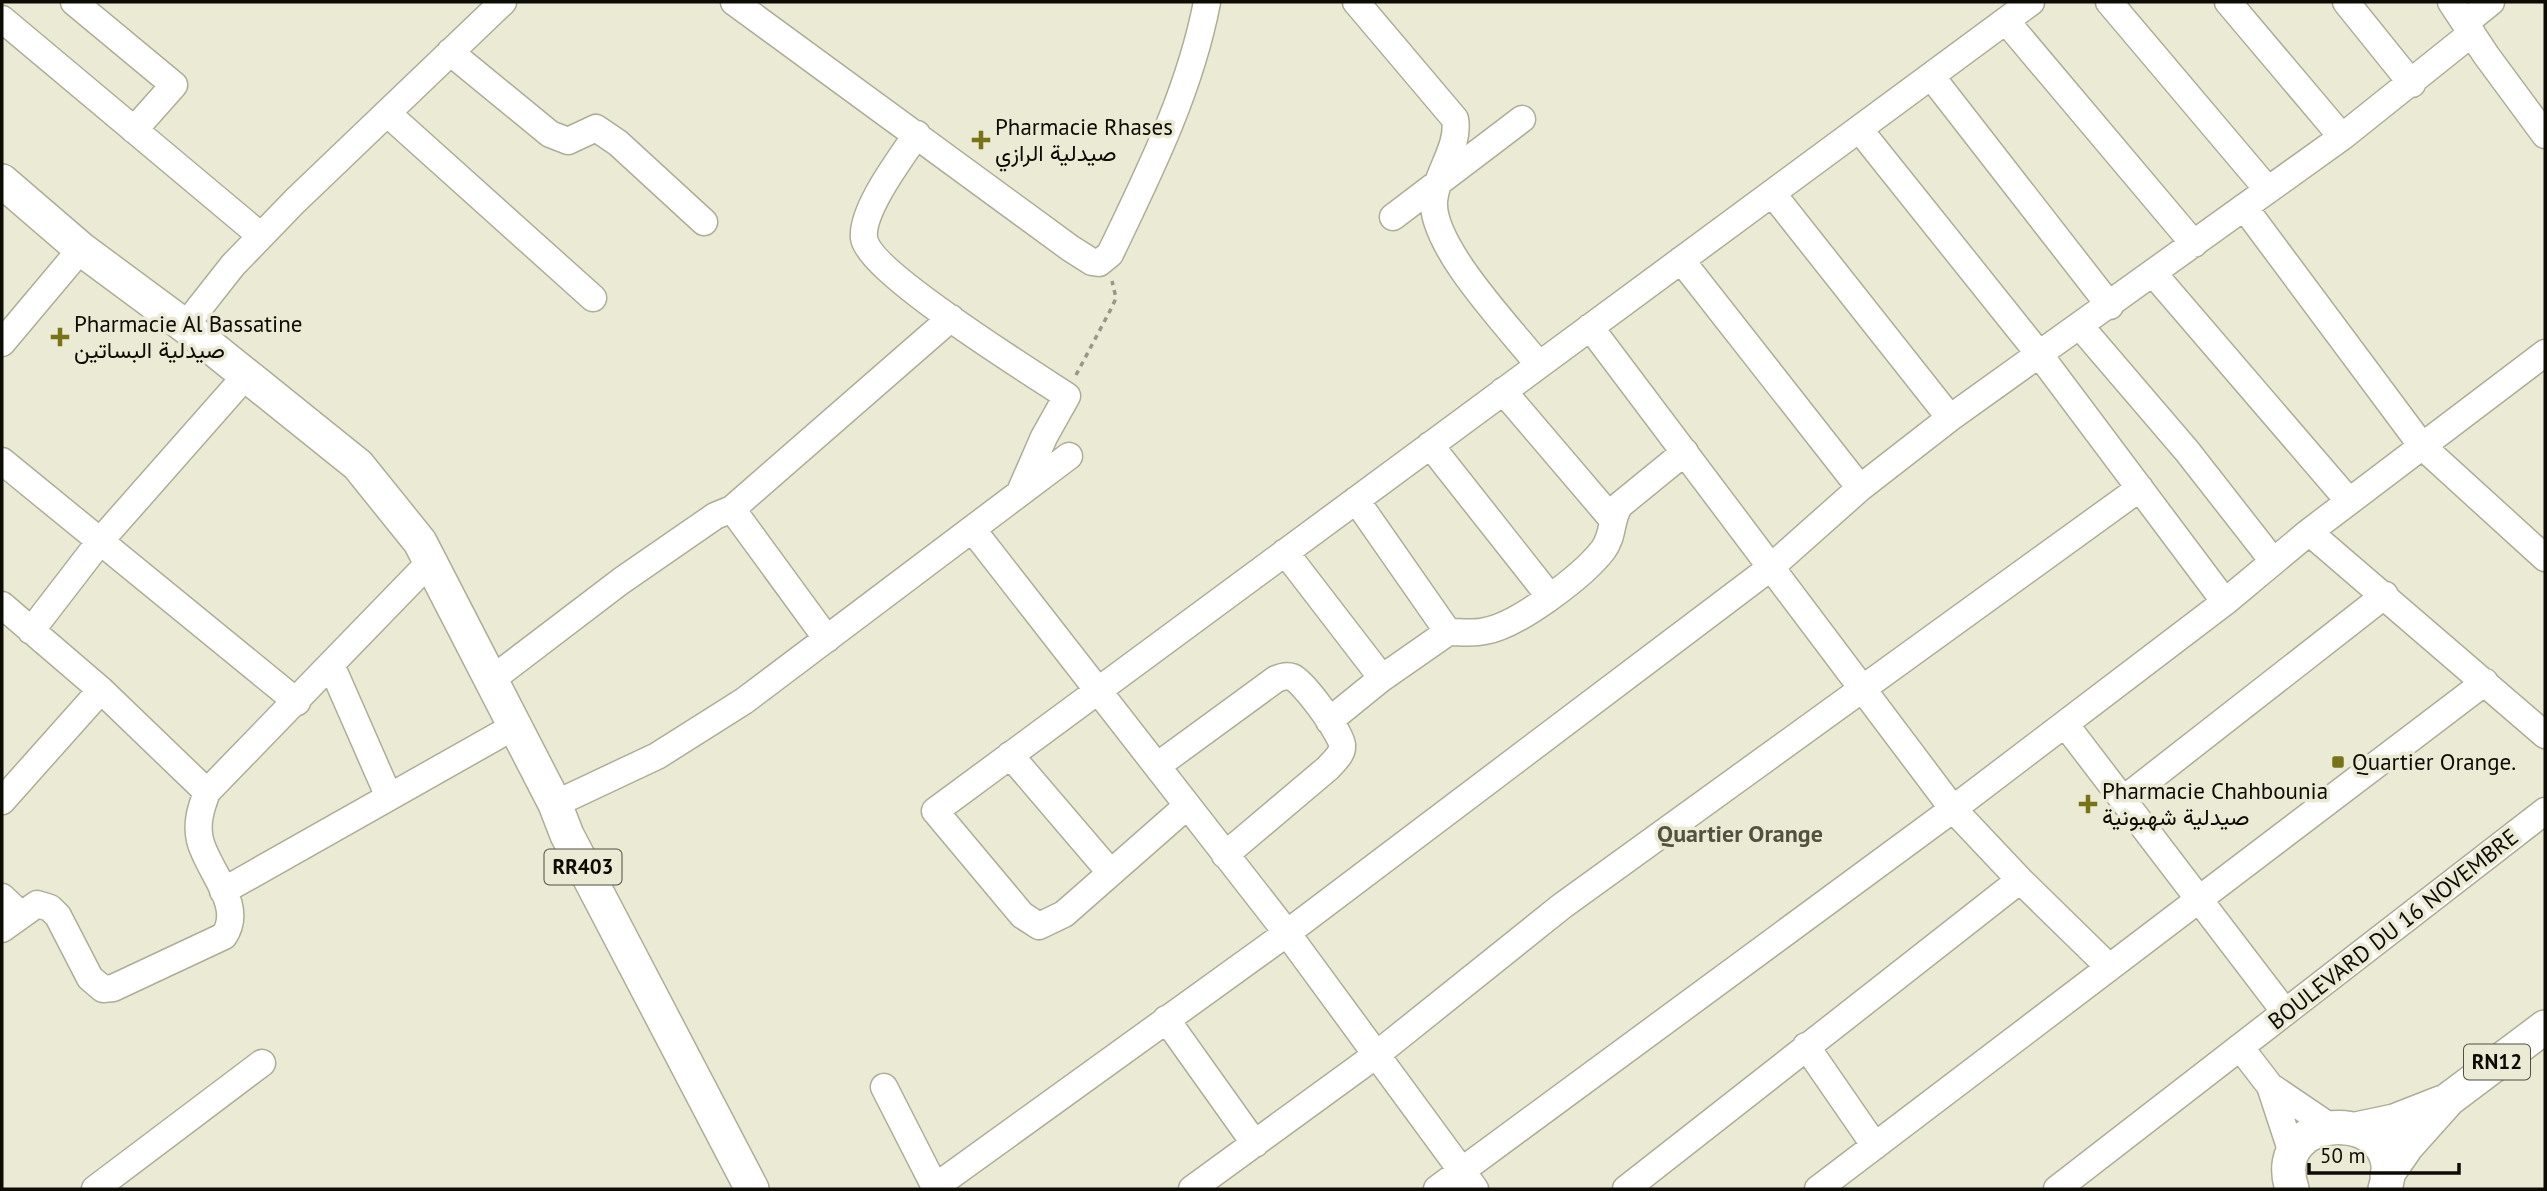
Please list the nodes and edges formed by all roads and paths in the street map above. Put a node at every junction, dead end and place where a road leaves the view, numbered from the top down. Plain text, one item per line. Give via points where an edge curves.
1 (74, 2) edge
2 (503, 2) edge
3 (734, 2) edge
4 (1207, 2) edge
5 (1356, 2) edge
6 (2031, 2) edge
7 (2109, 2) edge
8 (2228, 2) edge
9 (2346, 2) edge
10 (2491, 2) edge
11 (2, 19) edge
12 (2462, 19) edge
13 (2006, 21) junction
14 (450, 52) junction
15 (1931, 76) junction
16 (2412, 84) junction
17 (387, 113) junction
18 (1522, 119) dead end
19 (1859, 129) junction
20 (134, 130) junction
21 (917, 134) junction
22 (2545, 135) edge
23 (2342, 137) junction
24 (2, 181) edge
25 (1438, 183) junction
26 (2268, 190) junction
27 (1772, 193) junction
28 (2244, 207) junction
29 (2, 208) edge
30 (1393, 217) dead end
31 (704, 222) dead end
32 (261, 236) junction
33 (2194, 244) junction
34 (75, 256) junction
35 (1105, 260) junction
36 (1681, 260) junction
37 (2153, 273) junction
38 (593, 298) dead end
39 (2110, 306) junction
40 (951, 318) junction
41 (185, 326) junction
42 (2080, 326) junction
43 (1590, 327) junction
44 (2, 343) edge
45 (2545, 352) edge
46 (2039, 355) junction
47 (1539, 365) junction
48 (235, 388) junction
49 (1503, 391) junction
50 (1067, 396) junction
51 (1950, 418) junction
52 (1430, 445) junction
53 (2422, 446) junction
54 (1685, 452) junction
55 (1069, 456) dead end
56 (2, 461) edge
57 (1860, 488) junction
58 (2140, 488) junction
59 (1020, 493) junction
60 (1356, 500) junction
61 (2348, 500) junction
62 (732, 509) junction
63 (1613, 520) junction
64 (972, 529) junction
65 (2309, 532) junction
66 (101, 540) junction
67 (425, 552) junction
68 (1285, 552) junction
69 (2545, 558) edge
70 (2273, 561) junction
71 (1770, 568) junction
72 (2385, 595) junction
73 (1550, 597) junction
74 (2225, 602) junction
75 (2, 605) edge
76 (31, 631) junction
77 (1448, 632) junction
78 (827, 639) junction
79 (332, 667) junction
80 (1382, 678) junction
81 (491, 680) junction
82 (2485, 681) junction
83 (101, 690) junction
84 (1098, 690) junction
85 (1863, 690) junction
86 (297, 702) junction
87 (1329, 721) junction
88 (2065, 724) junction
89 (515, 726) junction
90 (2545, 735) edge
91 (1010, 755) junction
92 (1157, 766) junction
93 (207, 792) junction
94 (389, 797) junction
95 (2124, 799) junction
96 (2, 801) edge
97 (555, 804) junction
98 (1187, 806) junction
99 (1953, 809) junction
100 (2545, 811) edge
101 (1225, 855) junction
102 (1110, 872) junction
103 (2020, 880) junction
104 (223, 891) junction
105 (2199, 898) junction
106 (8, 914) edge
107 (1287, 933) junction
108 (2109, 966) junction
109 (2285, 1012) junction
110 (1166, 1019) junction
111 (2545, 1027) edge
112 (1806, 1046) junction
113 (2240, 1047) junction
114 (1376, 1055) junction
115 (262, 1063) dead end
116 (2270, 1086) junction
117 (884, 1087) dead end
118 (2449, 1099) junction
119 (2342, 1127) junction
120 (1255, 1144) junction
121 (1875, 1146) junction
122 (2290, 1179) edge
123 (1468, 1180) edge
124 (2386, 1182) edge
125 (935, 1188) edge
126 (95, 1189) edge
127 (752, 1189) edge
128 (1192, 1189) edge
129 (1437, 1189) edge
130 (1626, 1189) edge
131 (1818, 1189) edge
132 (2057, 1189) edge

1 - 20 street via 174,85
2 - 14 street
3 - 21 street
4 - 35 street via 1182,96
5 - 25 street via 1455,119 1452,144
6 - 13 street
7 - 26 street
8 - 23 street
9 - 16 street
10 - 12 street
11 - 20 street
12 - 16 street
12 - 22 street
13 - 15 street
13 - 33 street
14 - 17 street
14 - 31 street via 550,134 568,141 596,128
15 - 19 street
15 - 39 street
16 - 23 street
17 - 32 street
17 - 38 street
18 - 25 street
19 - 27 street
19 - 46 street
20 - 32 street
21 - 35 street via 1070,248 1092,262
21 - 40 street via 871,209 864,241 874,257
23 - 26 street
24 - 34 main road, RR403
25 - 30 street
25 - 47 street via 1434,214 1438,230 1452,255
26 - 28 street
27 - 36 street
27 - 51 street
28 - 33 street
28 - 53 street
29 - 34 main road, RR403
32 - 41 street
33 - 37 street
34 - 41 main road, RR403
34 - 44 street
34 - 48 main road, RR403
35 - 50 path via 1116,298
36 - 43 street
36 - 57 street
37 - 39 street
37 - 61 street
39 - 42 street
40 - 50 street
40 - 62 street
41 - 67 main road, RR403 via 358,465
42 - 46 street
42 - 70 street
43 - 47 street
43 - 54 street
45 - 53 street
46 - 51 street
46 - 58 street
47 - 49 street
48 - 66 street
48 - 67 main road, RR403 via 349,477
49 - 52 street
49 - 63 street
50 - 59 street
51 - 57 street
52 - 60 street
52 - 73 street
53 - 61 street
53 - 69 street
54 - 63 street via 1635,490
54 - 71 street
55 - 59 street
56 - 66 street
57 - 71 street
58 - 74 street
58 - 85 street
59 - 64 street
60 - 68 street
60 - 77 street
61 - 65 street
62 - 78 street
62 - 81 street via 621,581
63 - 73 street via 1604,549
64 - 78 street
64 - 84 street
65 - 70 street
65 - 72 street
66 - 76 street
66 - 86 street
67 - 79 street
67 - 81 main road, RR403
68 - 80 street
68 - 84 street
70 - 74 street
71 - 85 street
71 - 107 street
72 - 82 street
72 - 95 street
73 - 77 street via 1487,631
74 - 88 street
75 - 76 street
76 - 83 street
77 - 80 street
78 - 97 street via 744,701 657,756
79 - 86 street
79 - 94 street
80 - 87 street
81 - 89 main road, RR403
82 - 90 street
82 - 105 street
83 - 93 street
83 - 96 street
84 - 91 street
84 - 92 street
85 - 99 street
85 - 114 street via 1562,906
86 - 93 street
87 - 92 street via 1296,679 1283,676
87 - 101 street via 1342,752
88 - 95 street
88 - 99 street
89 - 94 street
89 - 97 main road, RR403
91 - 102 street
91 - 102 street via 935,811 1022,915 1040,926 1051,923
92 - 98 street
93 - 104 street via 200,811 200,843
94 - 104 street
95 - 105 street
97 - 127 main road, RR403
98 - 101 street
98 - 102 street
99 - 103 street
99 - 123 street
100 - 109 street, BOULEVARD DU 16 NOVEMBRE
101 - 107 street
103 - 108 street
103 - 112 street
104 - 106 street via 232,918 224,936 113,988 103,989 90,978 50,908 37,904
105 - 108 street
105 - 109 street
107 - 110 street
107 - 114 street
108 - 121 street
109 - 113 street, BOULEVARD DU 16 NOVEMBRE
110 - 120 street
110 - 125 street
111 - 118 main road, RN12
112 - 121 street
112 - 130 street
113 - 116 street
113 - 132 street, BOULEVARD DU 16 NOVEMBRE
114 - 120 street
114 - 123 street
115 - 126 street
116 - 119 street
116 - 122 street
117 - 125 street
118 - 119 main road, RN12 via 2394,1121
118 - 124 main road, RN12 via 2413,1139
119 - 122 main road, RN12 via 2305,1138
119 - 124 main road, RN12 via 2375,1142 2384,1155
120 - 128 street
121 - 131 street
123 - 129 street

